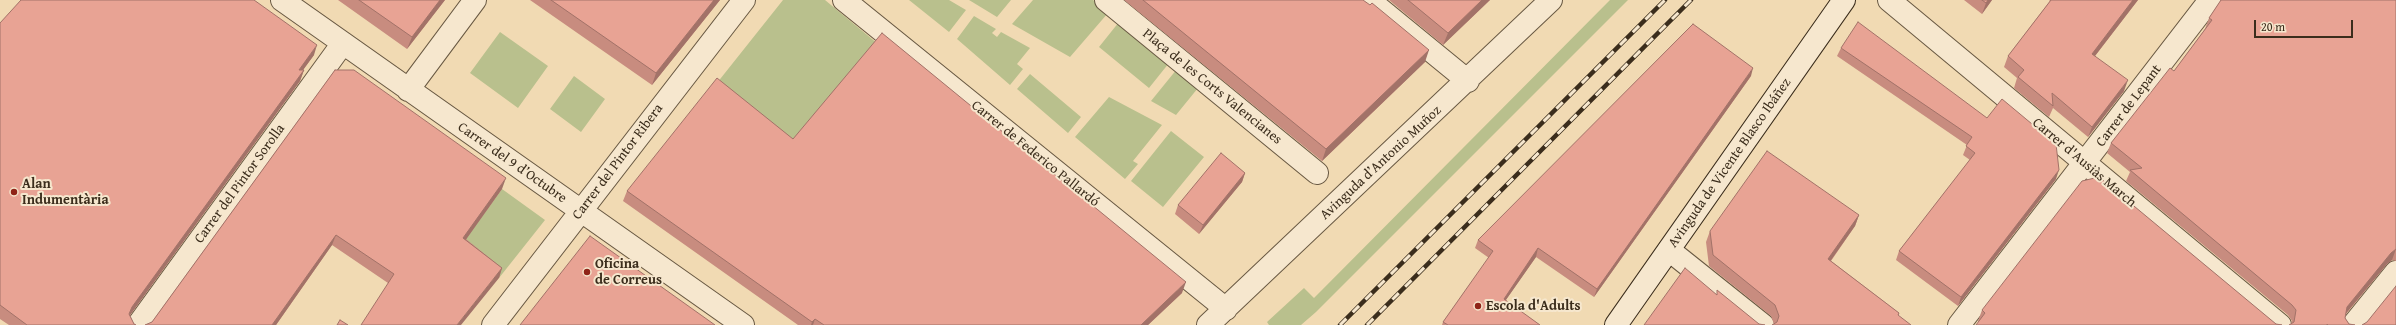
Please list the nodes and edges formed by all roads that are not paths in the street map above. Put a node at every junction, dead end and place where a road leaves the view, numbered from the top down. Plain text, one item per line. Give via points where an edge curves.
1 (282, 0) edge
2 (475, 0) edge
3 (744, 0) edge
4 (844, 0) edge
5 (1106, 0) edge
6 (1369, 0) edge
7 (1551, 0) edge
8 (1844, 0) edge
9 (1889, 0) edge
10 (2210, 0) edge
11 (343, 43) junction
12 (1468, 81) junction
13 (408, 90) junction
14 (2085, 164) junction
15 (1317, 174) dead end
16 (582, 212) junction
17 (1669, 250) junction
18 (2396, 272) edge
19 (1226, 309) junction
20 (138, 325) edge
21 (493, 325) edge
22 (743, 325) edge
23 (1208, 325) edge
24 (1616, 325) edge
25 (1763, 325) edge
26 (1960, 325) edge
27 (2280, 325) edge
28 (2353, 325) edge

1 - 11 street, Carrer del 9 d’Octubre
2 - 13 street
3 - 16 street, Carrer del Pintor Ribera
4 - 19 street, Carrer de Federico Pallardó
5 - 15 street, Plaça de les Corts Valencianes
6 - 12 street
7 - 12 street, Avinguda d’Antonio Muñoz
8 - 17 street, Avinguda de Vicente Blasco Ibáñez
9 - 14 street, Carrer d'Ausiàs March
10 - 14 street, Carrer de Lepant
11 - 13 street, Carrer del 9 d’Octubre
11 - 20 street, Carrer del Pintor Sorolla
12 - 19 street, Avinguda d’Antonio Muñoz
13 - 16 street, Carrer del 9 d’Octubre
14 - 26 street, Carrer de Lepant
14 - 27 street, Carrer d'Ausiàs March
16 - 21 street, Carrer del Pintor Ribera
16 - 22 street, Carrer del 9 d’Octubre
17 - 24 street, Avinguda de Vicente Blasco Ibáñez
17 - 25 street
18 - 28 street
19 - 23 street, Avinguda d’Antonio Muñoz

